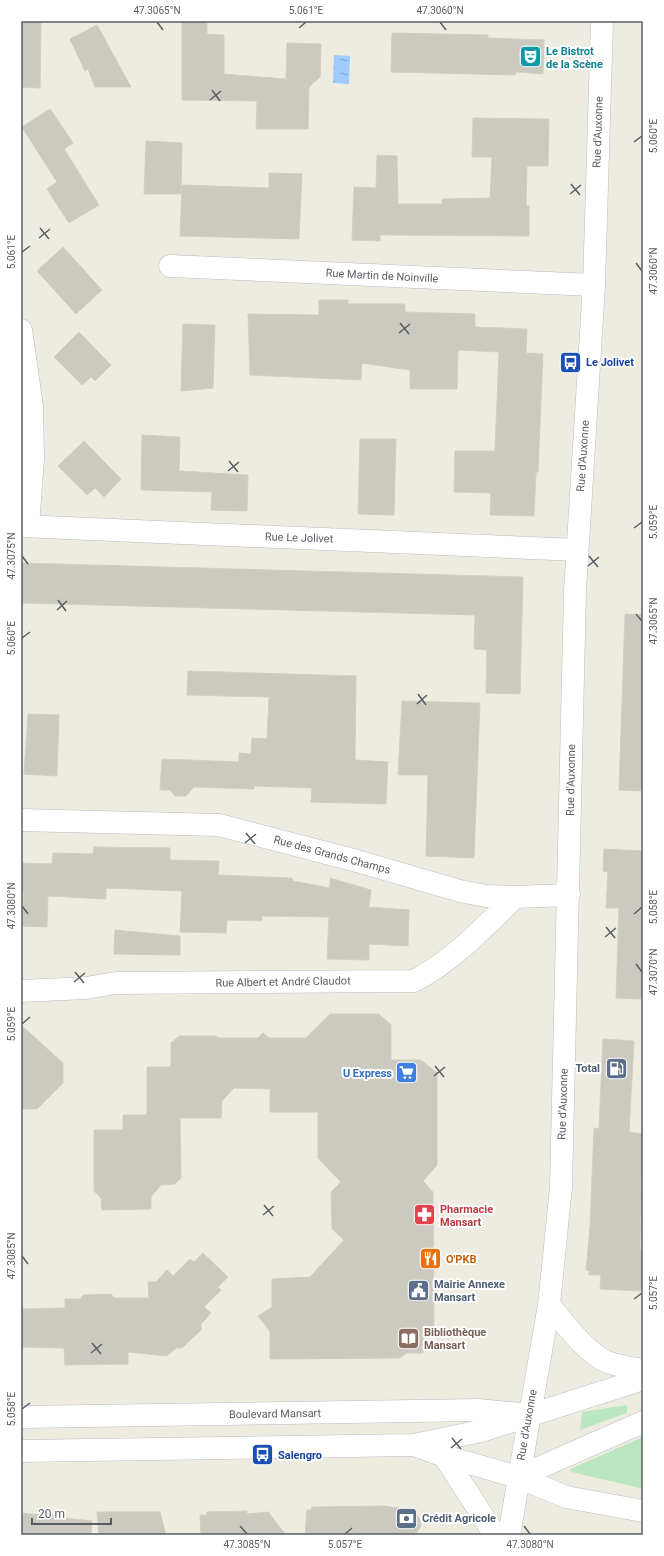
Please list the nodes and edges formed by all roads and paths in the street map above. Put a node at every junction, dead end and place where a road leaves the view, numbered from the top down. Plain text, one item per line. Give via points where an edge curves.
1 (602, 21) edge
2 (170, 266) dead end
3 (594, 285) junction
4 (21, 330) edge
5 (25, 526) edge
6 (577, 550) junction
7 (21, 820) edge
8 (569, 895) junction
9 (515, 897) junction
10 (21, 991) edge
11 (549, 1305) junction
12 (643, 1370) edge
13 (643, 1379) edge
14 (530, 1414) junction
15 (21, 1417) edge
16 (643, 1422) edge
17 (414, 1444) junction
18 (21, 1450) edge
19 (444, 1456) junction
20 (518, 1477) junction
21 (643, 1511) edge
22 (494, 1535) edge
23 (508, 1535) edge

1 - 3 main road, Rue d'Auxonne
2 - 3 main road, Rue Martin de Noinville
3 - 6 main road, Rue d'Auxonne
4 - 5 main road via 32,406 33,460
5 - 6 main road, Rue Le Jolivet
6 - 8 main road, Rue d'Auxonne
7 - 9 main road, Rue des Grands Champs via 219,825 460,891 486,896
8 - 9 main road, Rue des Grands Champs
8 - 11 main road, Rue d'Auxonne via 561,1187
9 - 10 main road, Rue Albert et André Claudot via 432,972 414,981 116,983 86,988
11 - 12 main road via 587,1347 605,1361
11 - 14 main road, Rue d'Auxonne
13 - 14 main road
14 - 15 main road, Boulevard Mansart via 478,1410
14 - 17 main road via 481,1431
14 - 20 main road, Rue d'Auxonne
16 - 20 main road
17 - 18 main road
17 - 19 main road
19 - 20 main road
19 - 22 main road
20 - 21 main road via 566,1497
20 - 23 main road, Rue d'Auxonne

